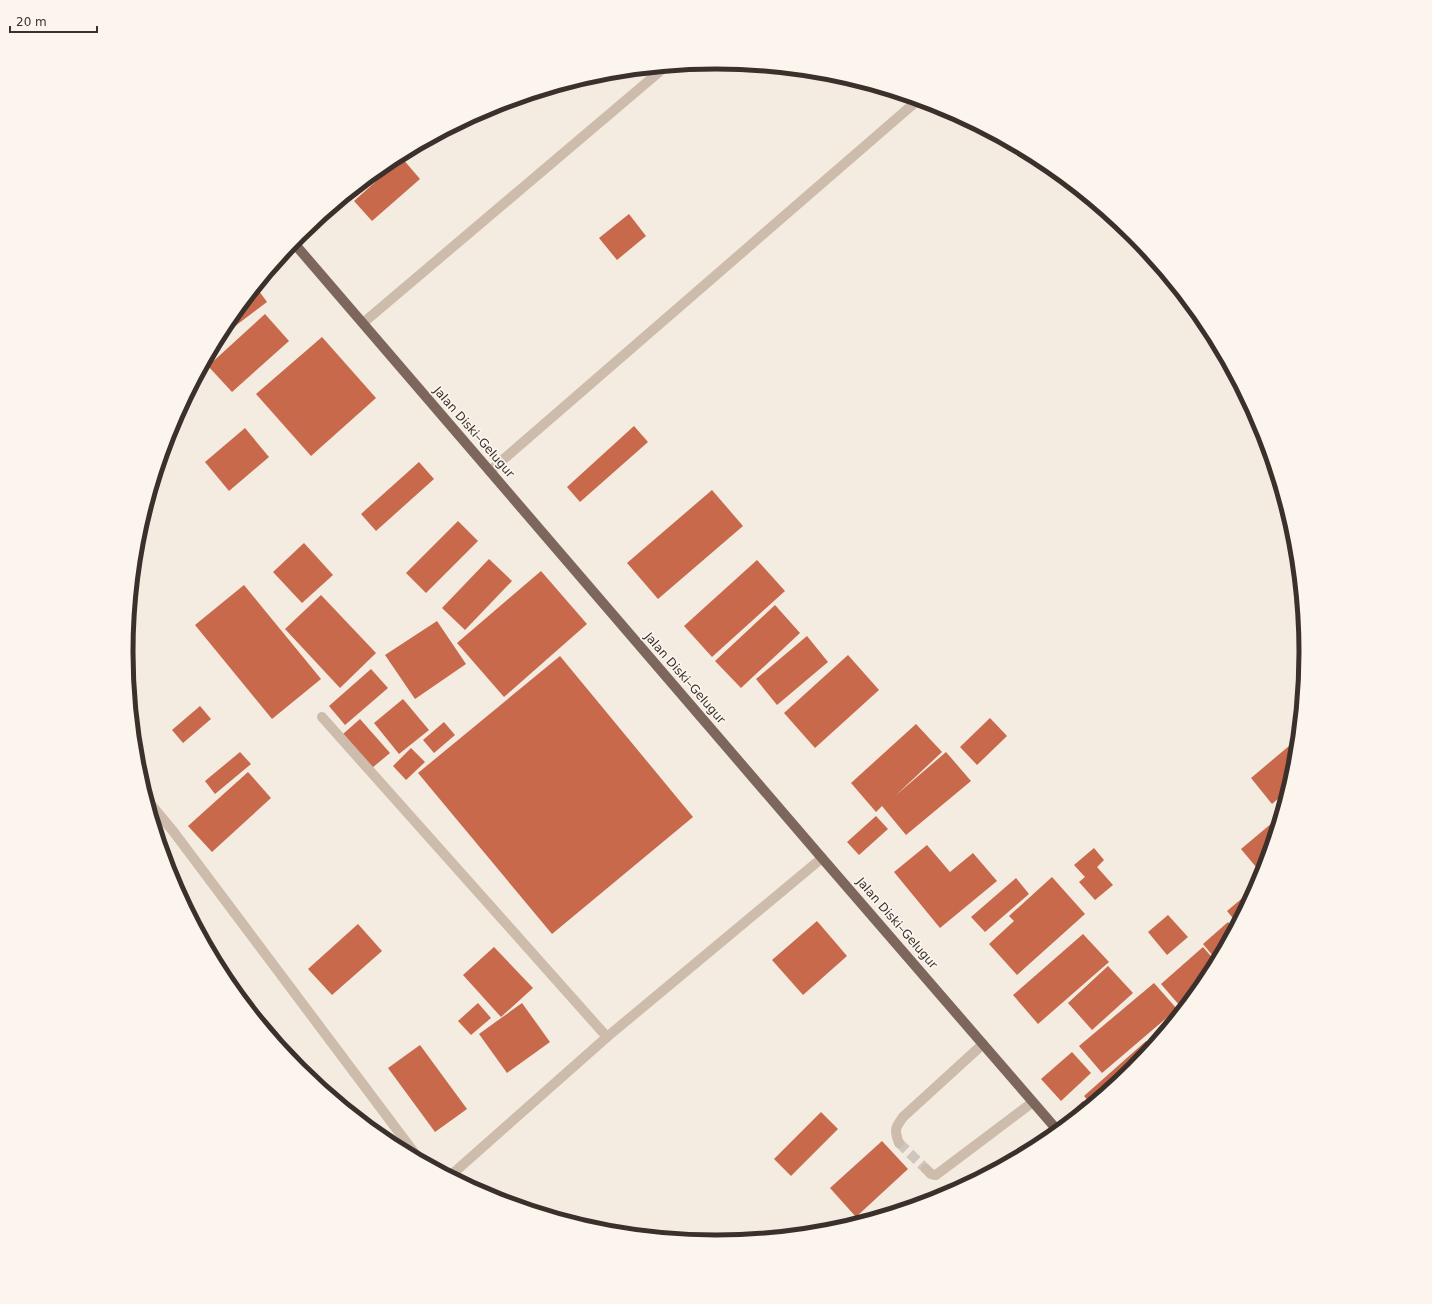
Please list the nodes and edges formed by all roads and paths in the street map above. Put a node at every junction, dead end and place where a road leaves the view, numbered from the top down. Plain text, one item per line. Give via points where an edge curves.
1 (659, 72) edge
2 (914, 104) edge
3 (297, 247) edge
4 (363, 323) junction
5 (490, 471) junction
6 (322, 717) dead end
7 (155, 809) edge
8 (822, 858) junction
9 (607, 1037) junction
10 (983, 1044) junction
11 (1033, 1102) junction
12 (1054, 1127) edge
13 (899, 1142) tunnel mouth
14 (412, 1149) edge
15 (926, 1169) tunnel mouth
16 (454, 1173) edge

1 - 4 street
2 - 5 street
3 - 4 main road, Jalan Diski–Gelugur
4 - 5 main road, Jalan Diski–Gelugur
5 - 8 main road, Jalan Diski–Gelugur
6 - 9 street
7 - 14 street
8 - 9 street
8 - 10 main road, Jalan Diski–Gelugur
9 - 16 street
10 - 11 main road, Jalan Diski–Gelugur
10 - 13 street via 903,1117 895,1133
11 - 12 main road, Jalan Diski–Gelugur
11 - 15 street via 936,1175

